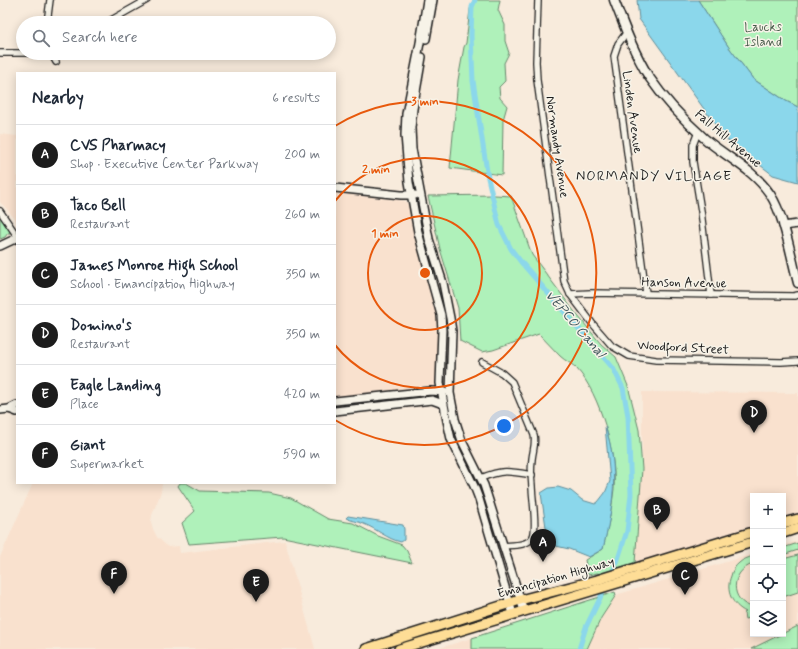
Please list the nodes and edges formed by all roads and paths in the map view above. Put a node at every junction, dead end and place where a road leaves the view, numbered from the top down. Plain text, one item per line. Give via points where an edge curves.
1 (50, 0) edge
2 (147, 0) edge
3 (427, 0) edge
4 (433, 0) edge
5 (538, 0) edge
6 (614, 0) edge
7 (137, 2) edge
8 (48, 16) edge
9 (116, 16) edge
10 (627, 32) junction
11 (0, 53) edge
12 (16, 53) edge
13 (698, 132) junction
14 (336, 188) edge
15 (421, 195) junction
16 (411, 196) junction
17 (0, 211) edge
18 (798, 224) edge
19 (783, 226) junction
20 (16, 235) edge
21 (16, 238) edge
22 (0, 246) edge
23 (798, 283) edge
24 (646, 293) junction
25 (570, 294) junction
26 (711, 295) junction
27 (798, 295) edge
28 (798, 361) edge
29 (482, 362) dead end
30 (440, 392) junction
31 (450, 393) junction
32 (336, 401) edge
33 (443, 404) junction
34 (16, 406) edge
35 (9, 409) junction
36 (0, 410) edge
37 (336, 410) edge
38 (16, 412) edge
39 (532, 475) junction
40 (481, 478) junction
41 (798, 519) edge
42 (786, 522) edge
43 (798, 528) edge
44 (786, 531) edge
45 (750, 533) edge
46 (750, 543) edge
47 (503, 546) junction
48 (520, 600) junction
49 (510, 603) junction
50 (524, 611) junction
51 (513, 614) junction
52 (366, 649) edge
53 (399, 649) edge

1 - 8 street
2 - 7 street
3 - 16 street via 406,122
4 - 15 street via 411,128 412,149
5 - 25 street, Normandy Avenue via 537,80 564,281
6 - 10 main road, Fall Hill Avenue
7 - 9 street
10 - 13 main road, Fall Hill Avenue via 649,77
10 - 24 street, Linden Avenue via 618,44 614,56
11 - 12 street
13 - 19 main road, Fall Hill Avenue via 758,180 771,196
13 - 26 street via 693,145 693,162
14 - 16 street
15 - 16 street
15 - 31 street via 429,239 443,283 450,318
16 - 30 street via 418,232 441,315
17 - 20 street
18 - 19 street
19 - 23 main road, Fall Hill Avenue
21 - 22 street
24 - 25 street, Hanson Avenue
24 - 26 street, Hanson Avenue
25 - 28 street, Woodford Street via 612,346 629,356 656,360
26 - 27 street, Hanson Avenue
29 - 39 street via 502,373 517,391 534,434
30 - 31 street
30 - 32 street
30 - 33 street
31 - 40 street via 462,441
33 - 37 street via 432,400
33 - 49 street via 451,439 479,499
34 - 35 street
35 - 36 street
35 - 38 street
39 - 40 street via 508,471
39 - 47 street via 534,536 530,541
40 - 47 street
41 - 42 main road
43 - 44 main road
45 - 48 main road, Emancipation Highway via 628,571
46 - 50 main road, Emancipation Highway
47 - 48 street
48 - 49 main road, Emancipation Highway
48 - 50 street
49 - 51 street
49 - 52 main road, Emancipation Highway
50 - 51 main road, Emancipation Highway
51 - 53 main road, Emancipation Highway

